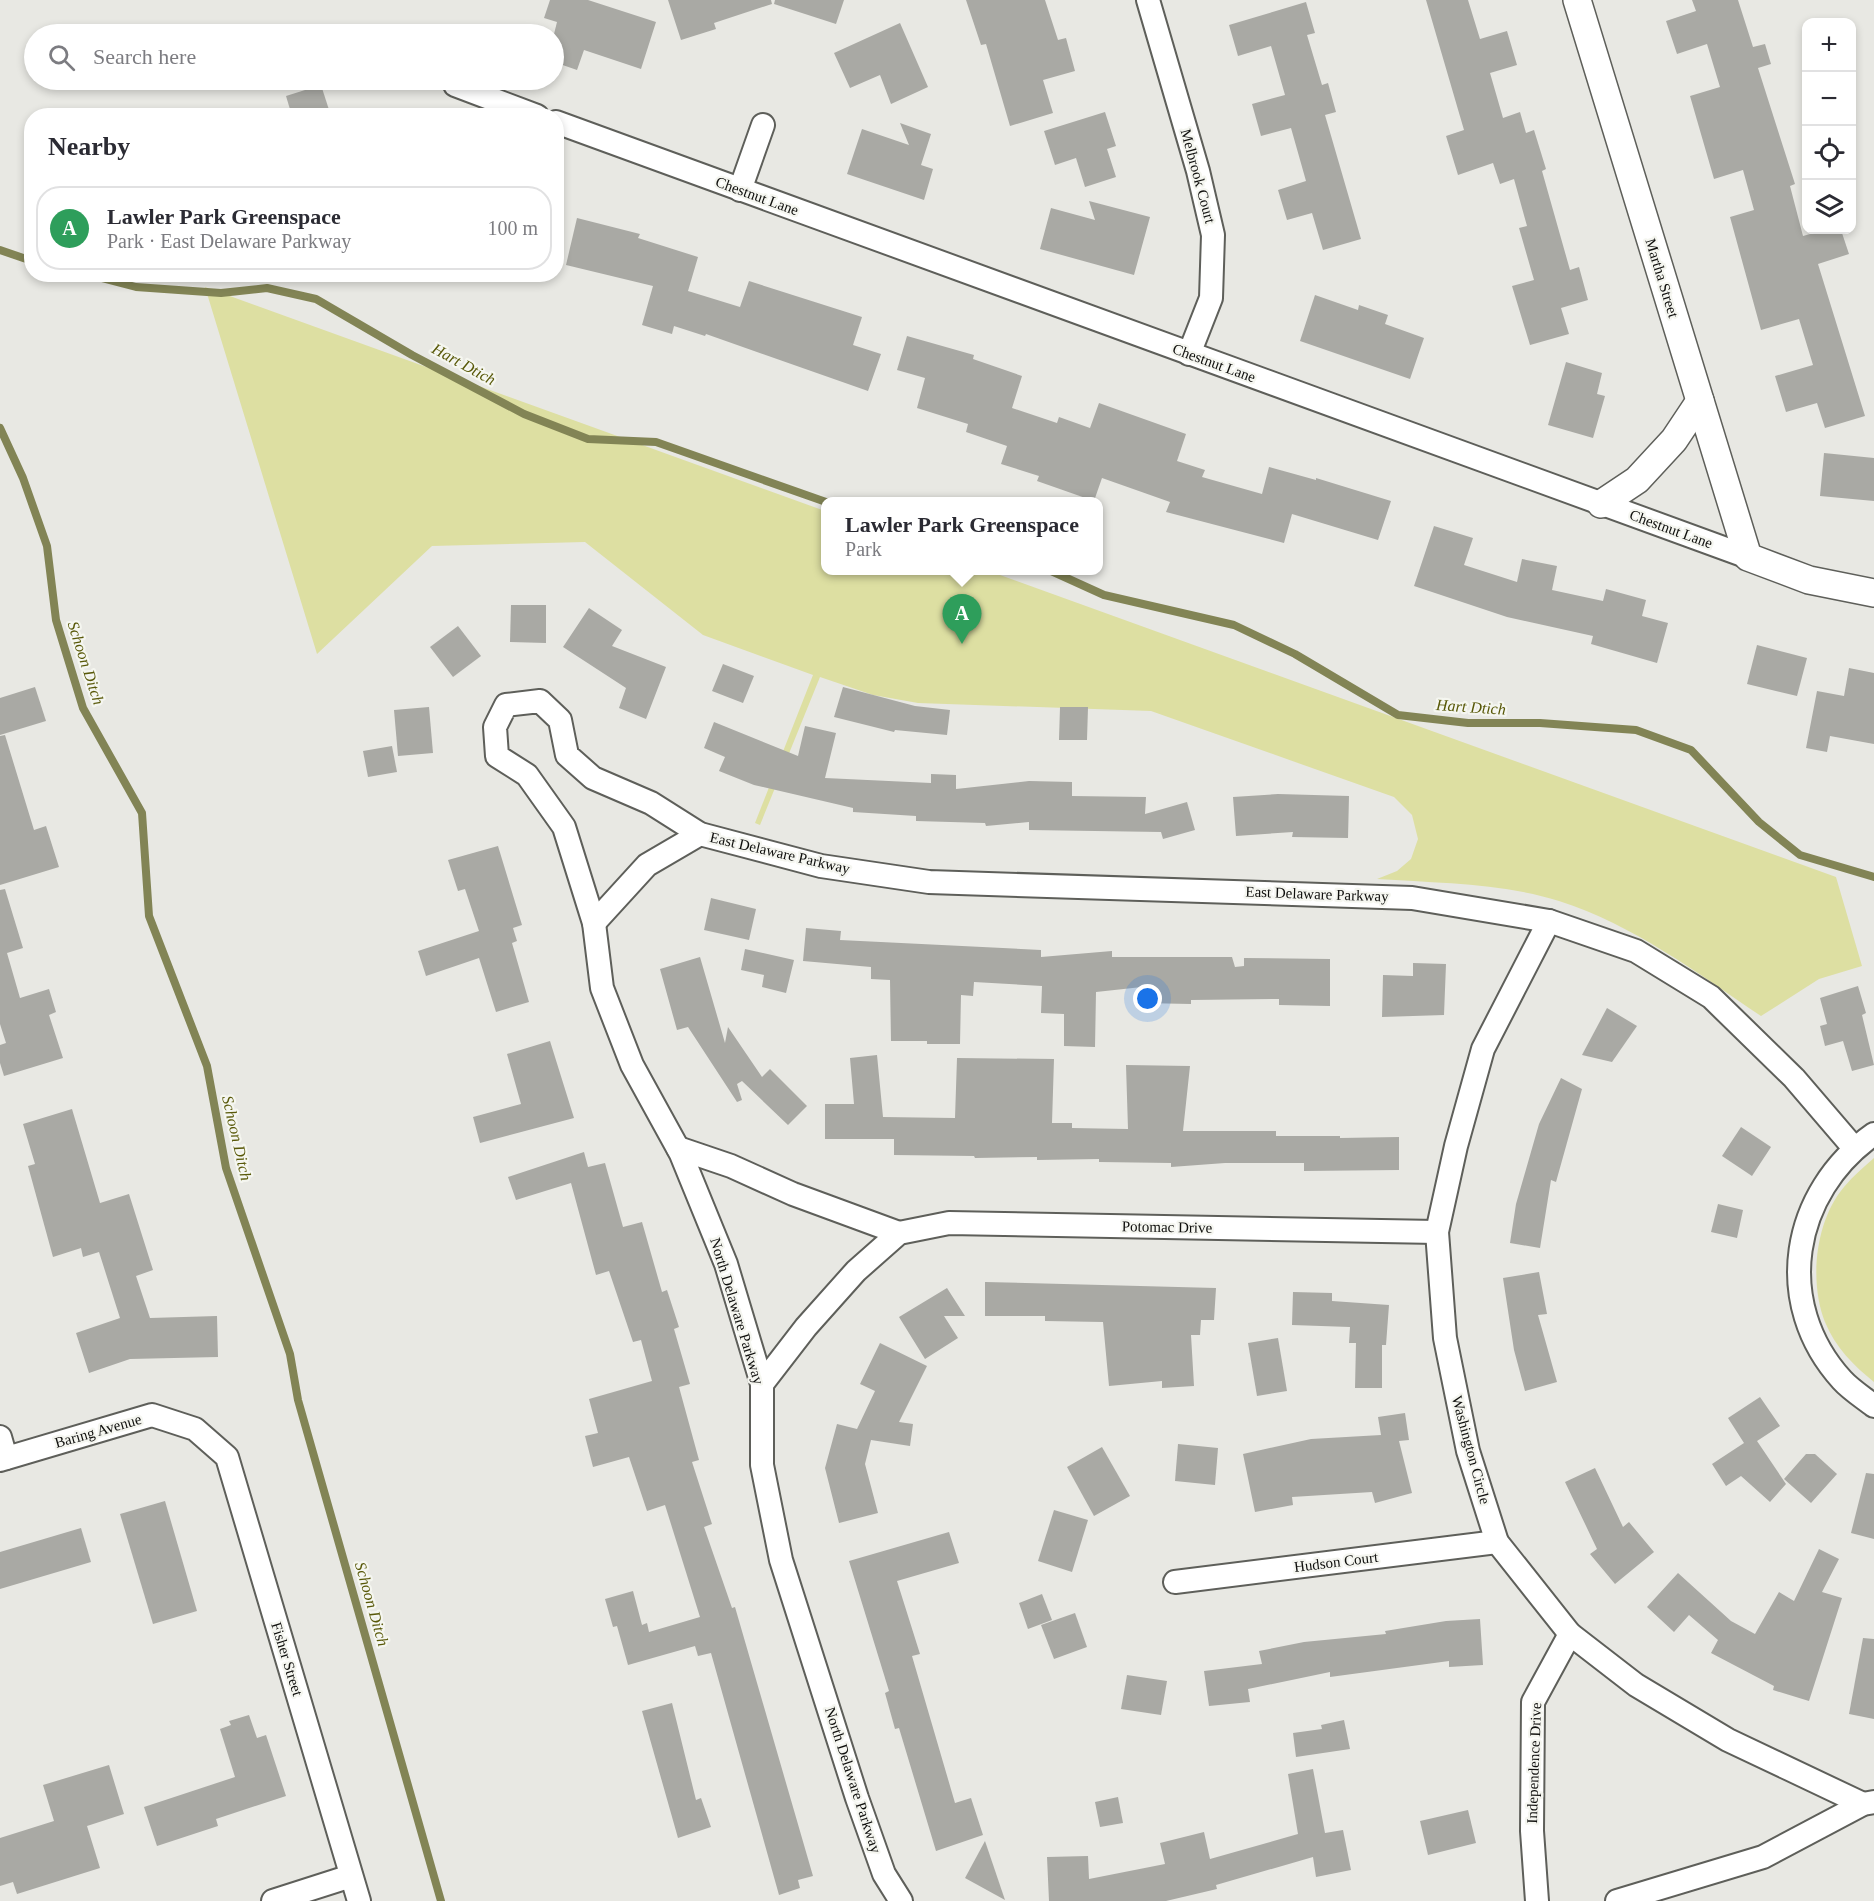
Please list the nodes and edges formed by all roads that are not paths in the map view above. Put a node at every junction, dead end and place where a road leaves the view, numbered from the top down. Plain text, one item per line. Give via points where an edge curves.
1 (1148, 0) edge
2 (1576, 0) edge
3 (468, 90) edge
4 (516, 108) edge
5 (763, 124) dead end
6 (564, 126) edge
7 (740, 190) junction
8 (1189, 354) junction
9 (1700, 401) junction
10 (1601, 504) junction
11 (1748, 556) junction
12 (1874, 593) edge
13 (497, 756) joint
14 (700, 834) junction
15 (1549, 921) junction
16 (594, 923) junction
17 (1874, 1134) edge
18 (678, 1148) junction
19 (1854, 1148) junction
20 (1437, 1232) junction
21 (899, 1233) junction
22 (762, 1384) junction
23 (1874, 1406) edge
24 (195, 1429) joint
25 (2, 1452) edge
26 (1497, 1542) junction
27 (1175, 1582) dead end
28 (1570, 1634) junction
29 (1869, 1803) edge
30 (351, 1876) junction
31 (273, 1901) edge
32 (358, 1901) edge
33 (901, 1901) edge
34 (1537, 1901) edge
35 (1617, 1901) edge

1 - 8 street, Melbrook Court via 1213,235 1211,298
2 - 9 street, Martha Street
3 - 4 street
5 - 7 street
6 - 7 street, Chestnut Lane
7 - 8 street, Chestnut Lane
8 - 10 street, Chestnut Lane
9 - 10 street via 1674,440 1637,480
9 - 11 street, Martha Street
10 - 11 street, Chestnut Lane
11 - 12 street, Chestnut Lane via 1809,580
13 - 14 street, East Delaware Parkway via 495,728 506,705 540,701 560,720 567,754 593,778 651,803
13 - 16 street, North Delaware Parkway via 527,776 564,827
14 - 15 street, East Delaware Parkway via 821,866 929,882 1412,898
14 - 16 street, East Delaware Parkway via 647,865
15 - 19 street, East Delaware Parkway via 1636,951 1711,997 1794,1078
15 - 20 street, Washington Circle via 1483,1049
16 - 18 street, North Delaware Parkway via 602,988 632,1065
17 - 19 street
18 - 21 street
18 - 22 street, North Delaware Parkway via 726,1264
19 - 23 street via 1826,1180 1806,1220 1798,1262 1802,1305 1817,1346 1843,1381
20 - 21 street, Potomac Drive via 949,1223
20 - 26 street, Washington Circle via 1445,1338 1468,1451
21 - 22 street via 856,1271
22 - 33 street, North Delaware Parkway via 762,1465 781,1560 857,1798 884,1874
24 - 25 street, Baring Avenue via 152,1415
24 - 30 street, Fisher Street via 227,1457
26 - 27 street, Hudson Court
26 - 28 street, Washington Circle
28 - 29 street, Washington Circle via 1636,1685 1728,1740
28 - 34 street, Independence Drive via 1533,1702 1532,1832
29 - 35 street via 1763,1857
30 - 31 street
30 - 32 street, Fisher Street

